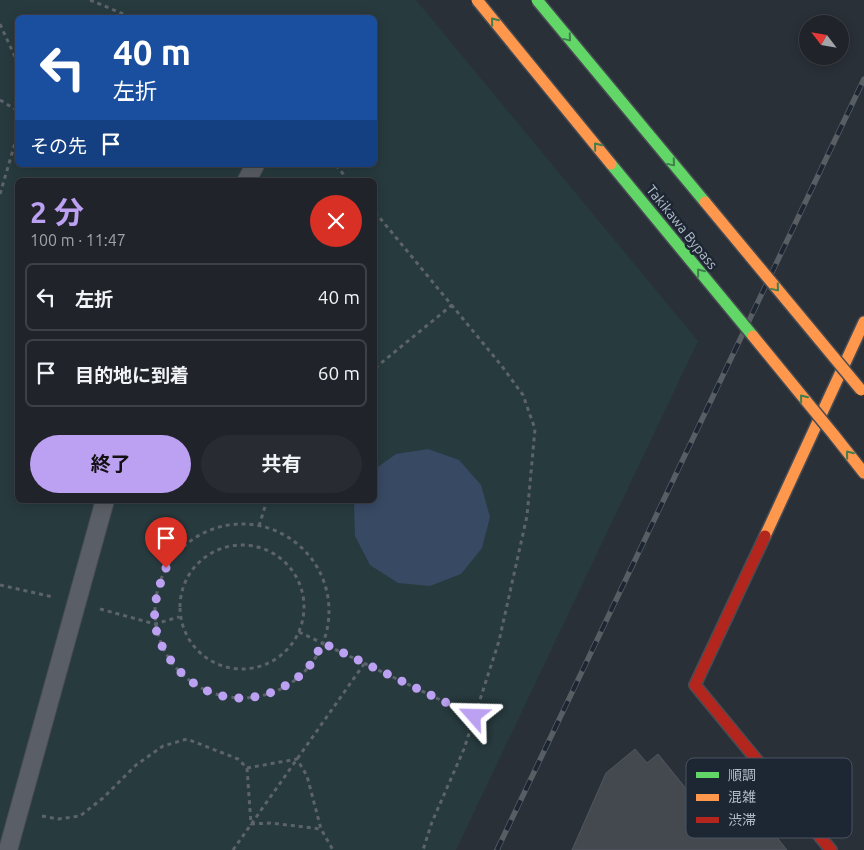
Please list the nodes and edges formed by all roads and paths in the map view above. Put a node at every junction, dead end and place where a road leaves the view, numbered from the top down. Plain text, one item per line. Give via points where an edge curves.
1 (90, 0) edge
2 (477, 0) edge
3 (537, 0) edge
4 (126, 15) edge
5 (0, 24) edge
6 (15, 57) edge
7 (0, 100) edge
8 (15, 109) edge
9 (15, 143) edge
10 (338, 167) edge
11 (346, 178) edge
12 (0, 194) edge
13 (377, 214) edge
14 (452, 305) junction
15 (864, 322) edge
16 (377, 366) edge
17 (862, 392) edge
18 (864, 473) edge
19 (104, 503) edge
20 (267, 503) edge
21 (259, 526) junction
22 (299, 632) junction
23 (323, 643) junction
24 (364, 664) junction
25 (474, 716) junction
26 (755, 758) edge
27 (297, 759) junction
28 (247, 768) junction
29 (18, 810) junction
30 (252, 824) junction
31 (321, 829) junction
32 (821, 838) edge
33 (8, 850) edge
34 (233, 850) edge
35 (333, 850) edge
36 (423, 850) edge
37 (831, 850) edge

1 - 4 path
18 -> 2 main road, Takikawa Bypass, bridge
3 -> 17 main road, bridge
5 - 6 path
7 - 8 path
9 - 12 path
10 - 11 path
13 - 14 path
14 - 16 path
14 - 25 path via 523,395 535,429 527,516 499,641
15 - 26 main road via 695,685
19 - 29 lane
20 - 21 path
21 - 23 path via 292,540 313,560 326,586 330,615
21 - 23 path via 238,524 209,530 185,545 166,568 156,595 155,624 166,655 187,680 216,695 248,699 279,690 306,671
22 - 22 path via 305,611 300,581 282,557 254,544 224,546 198,561 182,587 179,617 191,646 215,664 245,670 274,661 296,640
22 - 23 path
23 - 24 path
24 - 25 path
24 - 27 path
25 - 36 path
27 - 28 path
27 - 30 path
27 - 31 path via 308,776
28 - 29 path via 238,758 187,739 163,746 136,765 80,816 58,820
28 - 30 path
29 - 33 lane
30 - 31 path
30 - 34 path
31 - 35 path
32 - 37 main road

